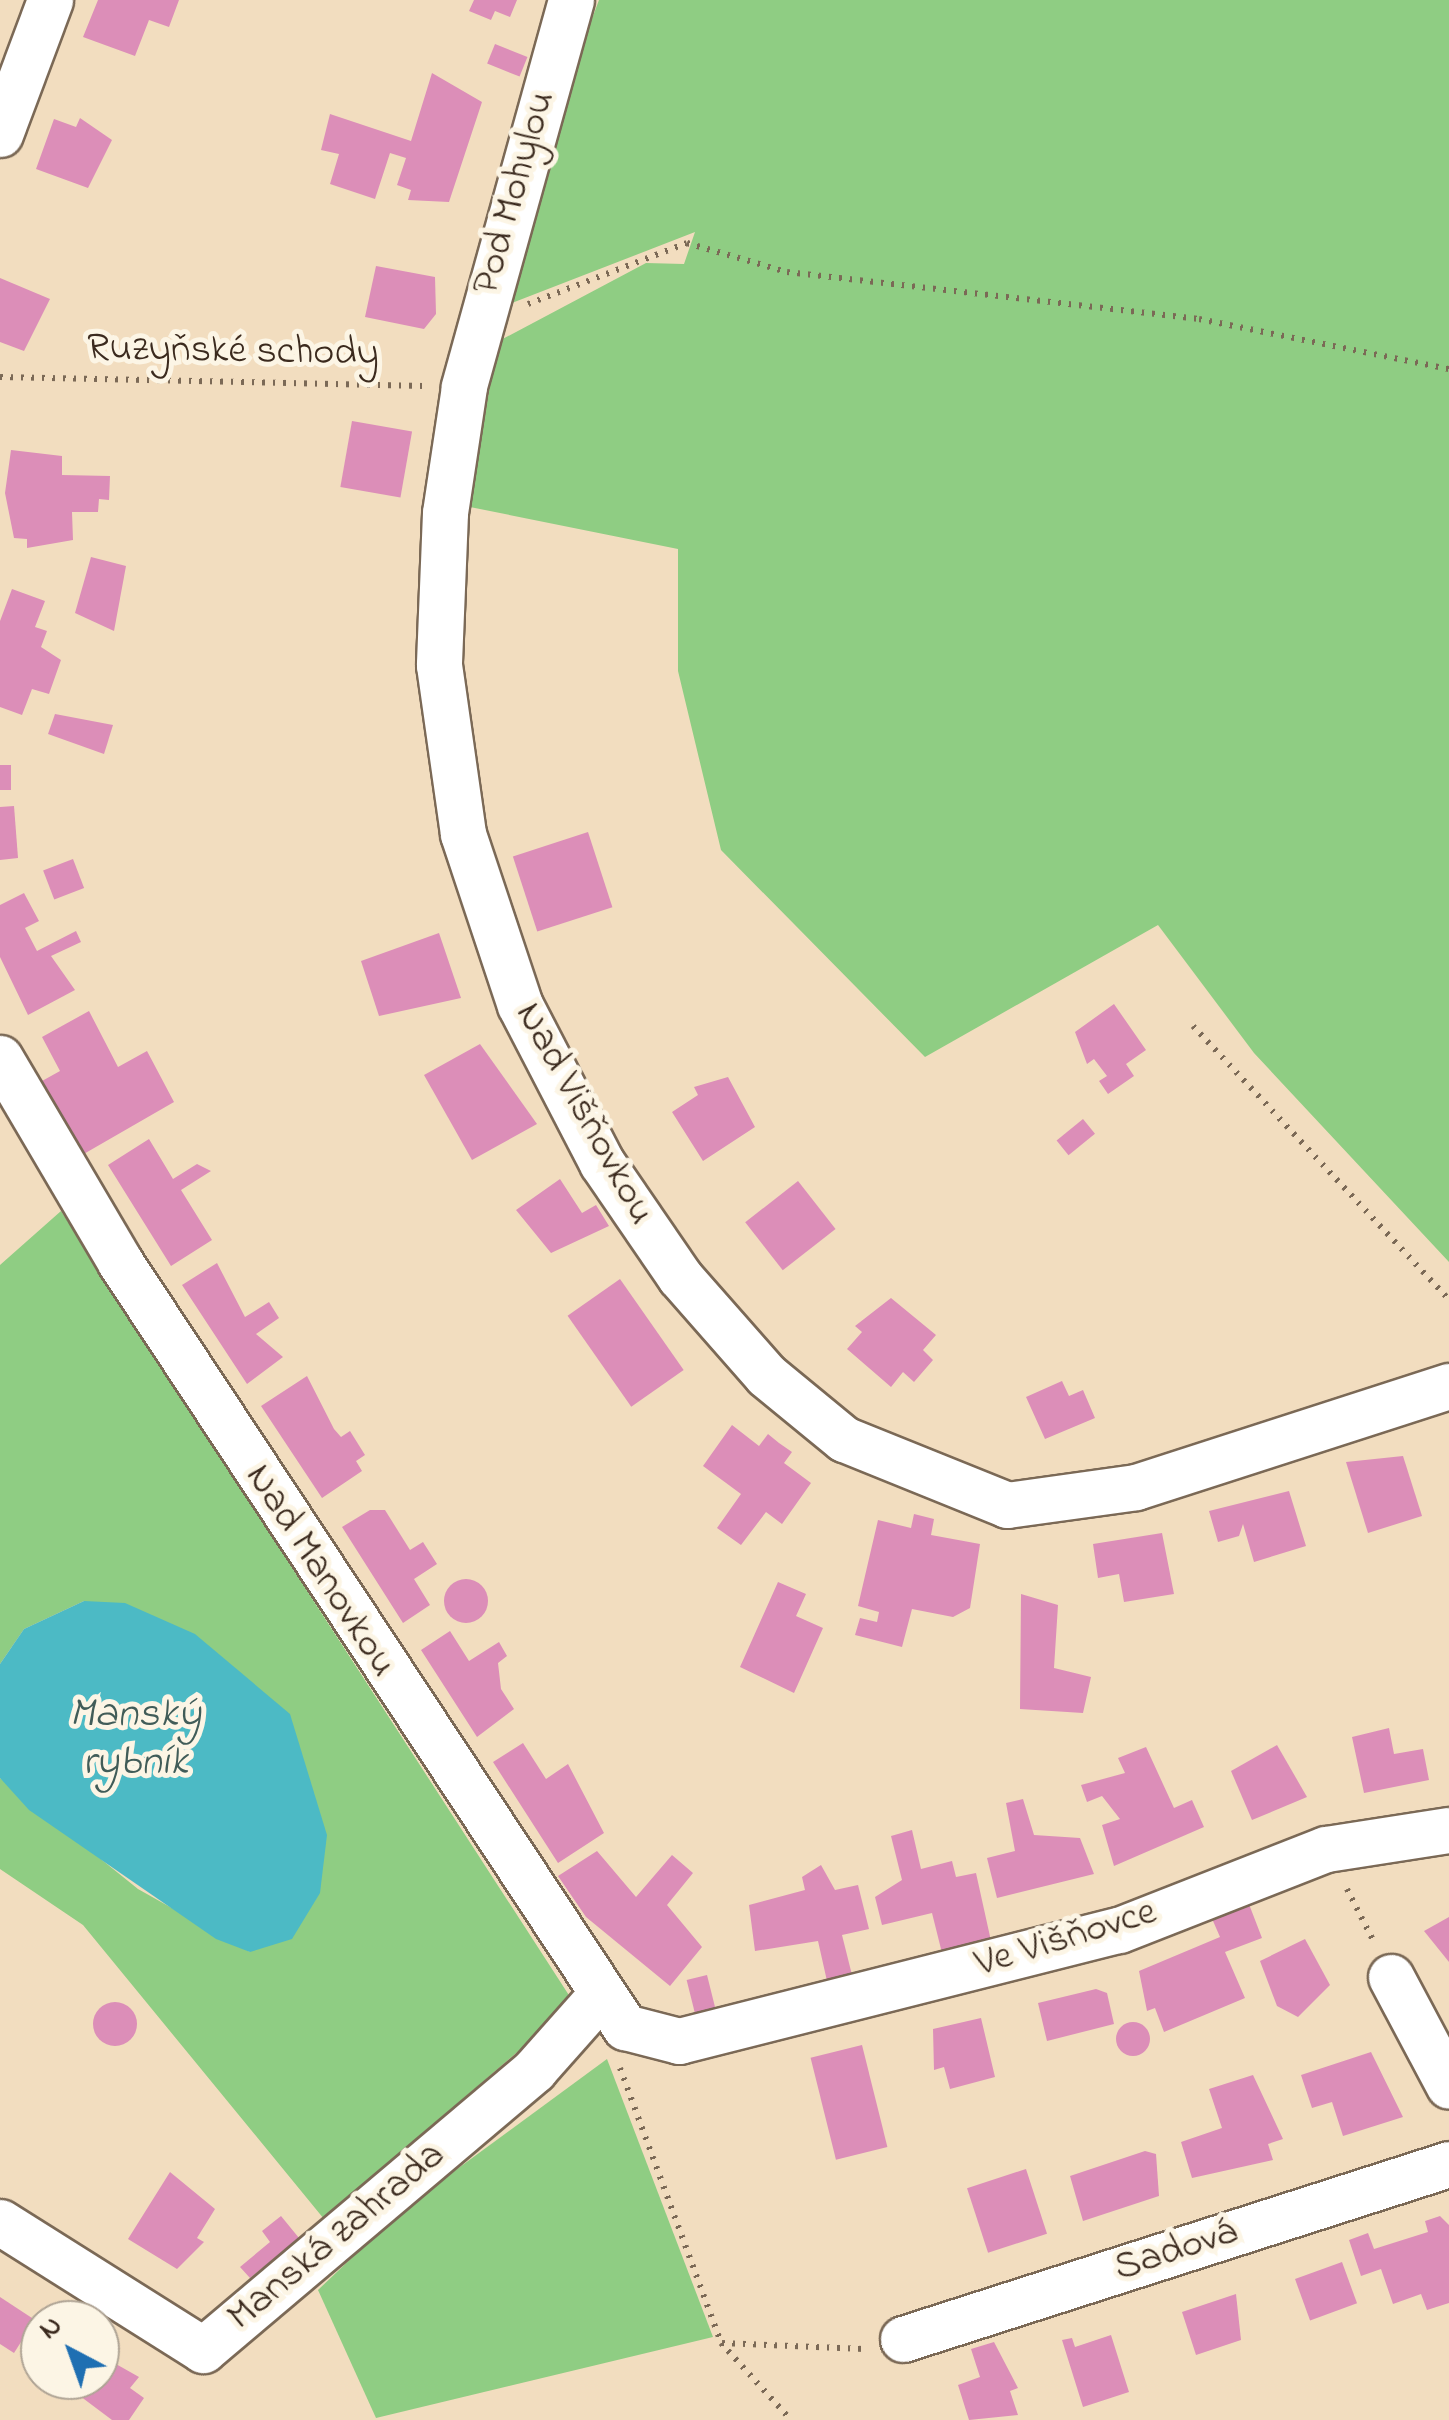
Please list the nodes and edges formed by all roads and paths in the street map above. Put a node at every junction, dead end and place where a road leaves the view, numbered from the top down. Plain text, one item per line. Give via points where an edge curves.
1 (50, 0) edge
2 (571, 0) edge
3 (0, 134) edge
4 (476, 327) junction
5 (1449, 369) edge
6 (0, 377) edge
7 (464, 387) junction
8 (1193, 1026) dead end
9 (0, 1058) edge
10 (1449, 1300) edge
11 (1449, 1386) edge
12 (1449, 1830) edge
13 (1344, 1885) dead end
14 (1392, 1977) joint
15 (612, 2013) junction
16 (1449, 2086) edge
17 (1449, 2164) edge
18 (0, 2222) edge
19 (903, 2338) joint
20 (720, 2343) junction
21 (791, 2420) edge

1 - 3 street
2 - 4 street, Pod Mohylou
4 - 5 path via 687,243 787,272 1199,319
4 - 7 street, Pod Mohylou
6 - 7 path, Ruzyňské schody
7 - 11 street, Nad Višňovkou via 446,514 439,665 464,834 520,1005 602,1163 680,1277 766,1376 844,1439 1007,1505 1136,1487
8 - 10 path
9 - 15 street, Nad Manovkou via 120,1262
12 - 15 street, Ve Višňovce via 1326,1848 1120,1930 679,2041
13 - 14 path
14 - 16 street
15 - 18 street, Manská zahrada via 534,2070 203,2350
15 - 20 path via 618,2076
17 - 19 street, Sadová
19 - 20 path via 872,2350
20 - 21 path

